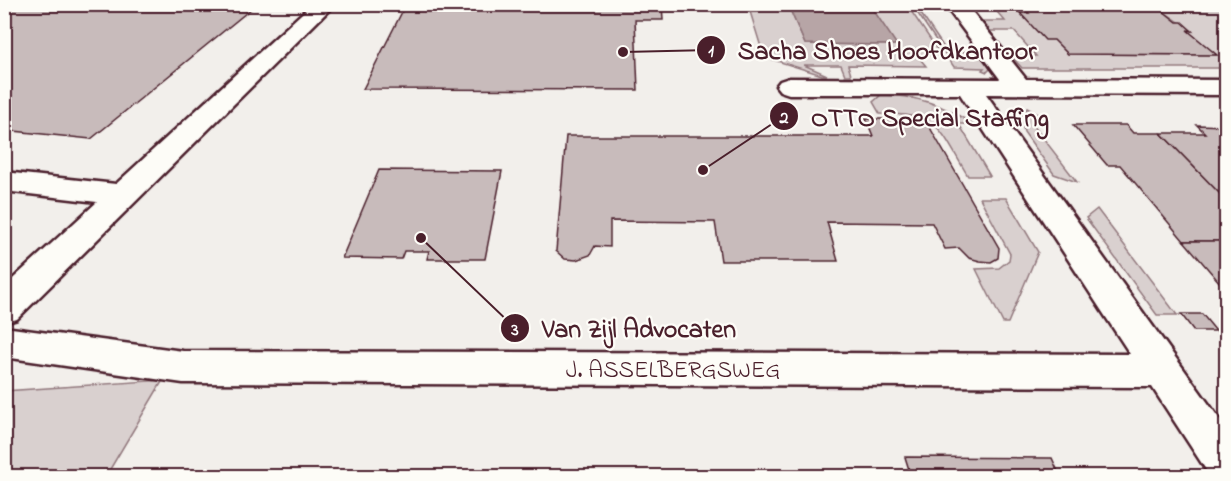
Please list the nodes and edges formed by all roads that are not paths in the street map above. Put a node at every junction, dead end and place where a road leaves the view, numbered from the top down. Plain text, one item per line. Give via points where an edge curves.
1 (325, 4) edge
2 (954, 4) edge
3 (789, 86) dead end
4 (1018, 86) junction
5 (968, 87) junction
6 (1227, 87) edge
7 (4, 181) edge
8 (123, 195) junction
9 (4, 309) edge
10 (4, 342) edge
11 (1163, 372) junction
12 (1227, 463) edge

1 - 8 street
2 - 4 street
3 - 5 street
4 - 5 street
4 - 6 street
5 - 11 street
7 - 8 street
8 - 9 street
10 - 11 street, J. ASSELBERGSWEG via 183,367
11 - 12 street

